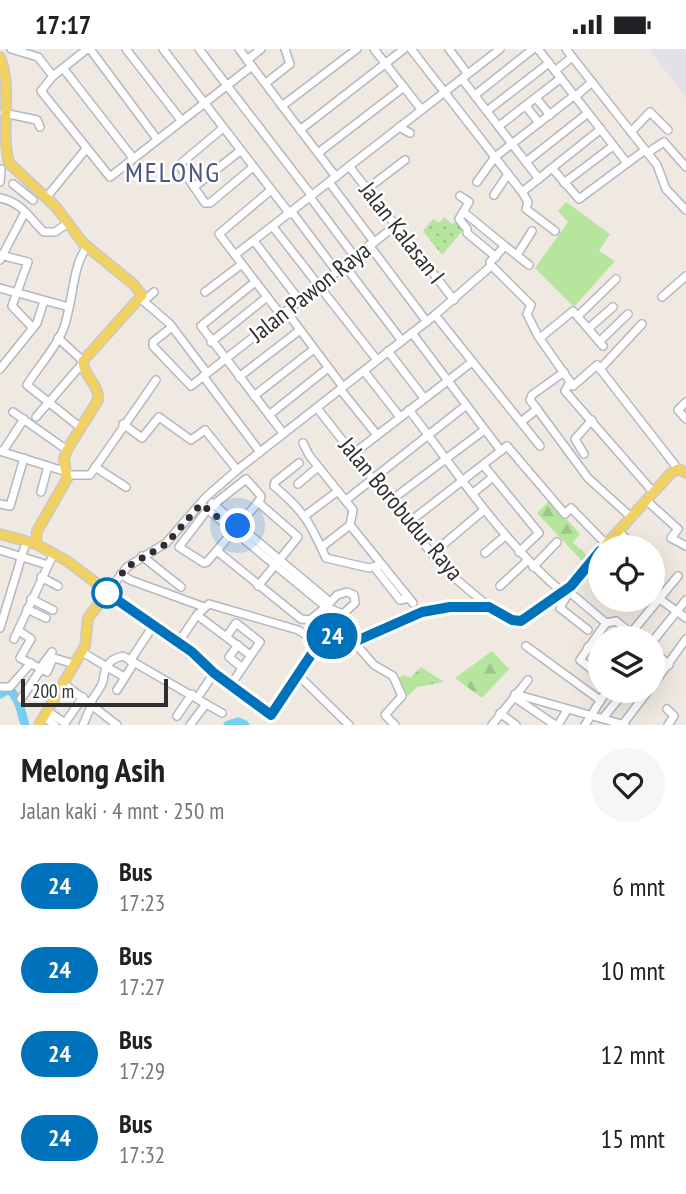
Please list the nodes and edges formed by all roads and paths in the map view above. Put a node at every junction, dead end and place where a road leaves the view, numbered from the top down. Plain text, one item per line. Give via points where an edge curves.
1 (11, 49) edge
2 (41, 49) edge
3 (88, 49) edge
4 (126, 49) edge
5 (163, 49) edge
6 (199, 49) edge
7 (239, 49) edge
8 (261, 49) edge
9 (285, 49) edge
10 (357, 49) edge
11 (374, 49) edge
12 (404, 49) edge
13 (411, 49) edge
14 (449, 49) edge
15 (500, 49) edge
16 (536, 49) edge
17 (553, 49) edge
18 (566, 49) edge
19 (490, 52) edge
20 (35, 56) junction
21 (572, 57) junction
22 (546, 60) junction
23 (1, 61) edge
24 (249, 63) junction
25 (385, 63) junction
26 (63, 68) junction
27 (555, 71) junction
28 (53, 76) junction
29 (465, 76) junction
30 (561, 78) junction
31 (592, 82) junction
32 (265, 83) junction
33 (226, 85) junction
34 (404, 87) junction
35 (444, 92) junction
36 (475, 95) junction
37 (575, 96) junction
38 (536, 98) junction
39 (204, 103) junction
40 (282, 106) junction
41 (526, 106) junction
42 (421, 109) junction
43 (487, 111) junction
44 (588, 113) junction
45 (550, 115) junction
46 (3, 117) edge
47 (181, 120) junction
48 (539, 123) junction
49 (499, 126) junction
50 (40, 127) dead end
51 (398, 127) junction
52 (223, 128) junction
53 (601, 129) junction
54 (300, 130) junction
55 (668, 130) dead end
56 (631, 132) junction
57 (410, 133) dead end
58 (157, 139) junction
59 (513, 144) junction
60 (613, 146) junction
61 (86, 149) junction
62 (240, 151) junction
63 (646, 151) junction
64 (318, 153) junction
65 (495, 157) junction
66 (132, 158) junction
67 (405, 160) dead end
68 (526, 162) junction
69 (627, 163) junction
70 (349, 166) junction
71 (3, 167) edge
72 (253, 167) junction
73 (686, 167) edge
74 (552, 168) junction
75 (508, 174) junction
76 (336, 177) junction
77 (539, 179) junction
78 (0, 182) edge
79 (477, 182) dead end
80 (329, 183) junction
81 (564, 183) junction
82 (13, 184) dead end
83 (194, 187) junction
84 (367, 189) junction
85 (271, 190) junction
86 (522, 192) junction
87 (494, 195) dead end
88 (311, 196) junction
89 (460, 196) dead end
90 (39, 197) junction
91 (0, 198) edge
92 (686, 210) edge
93 (25, 211) junction
94 (290, 213) junction
95 (466, 214) dead end
96 (68, 223) junction
97 (395, 226) junction
98 (272, 227) junction
99 (532, 231) dead end
100 (555, 231) dead end
101 (254, 241) junction
102 (372, 244) junction
103 (505, 246) junction
104 (87, 247) junction
105 (235, 255) junction
106 (517, 255) junction
107 (0, 256) edge
108 (355, 257) junction
109 (496, 257) junction
110 (242, 264) junction
111 (491, 265) junction
112 (529, 265) dead end
113 (345, 266) junction
114 (337, 272) junction
115 (686, 276) edge
116 (616, 279) dead end
117 (255, 282) junction
118 (319, 286) junction
119 (0, 288) edge
120 (154, 292) dead end
121 (205, 292) dead end
122 (18, 293) junction
123 (662, 296) dead end
124 (267, 297) junction
125 (143, 300) junction
126 (454, 300) junction
127 (44, 301) junction
128 (300, 301) junction
129 (69, 307) junction
130 (613, 307) dead end
131 (283, 313) junction
132 (628, 314) dead end
133 (435, 315) junction
134 (578, 316) junction
135 (427, 322) junction
136 (642, 324) dead end
137 (172, 327) junction
138 (33, 328) junction
139 (589, 328) junction
140 (300, 330) junction
141 (412, 333) junction
142 (58, 338) junction
143 (540, 338) junction
144 (402, 341) junction
145 (211, 342) junction
146 (314, 349) junction
147 (388, 351) junction
148 (225, 358) junction
149 (377, 360) junction
150 (82, 362) junction
151 (472, 362) junction
152 (328, 368) junction
153 (0, 369) edge
154 (600, 369) junction
155 (365, 370) junction
156 (564, 372) junction
157 (205, 375) junction
158 (239, 377) junction
159 (156, 380) dead end
160 (446, 382) junction
161 (570, 382) junction
162 (342, 388) junction
163 (254, 395) junction
164 (424, 398) junction
165 (686, 403) edge
166 (48, 404) junction
167 (464, 407) junction
168 (317, 408) junction
169 (537, 409) junction
170 (409, 410) junction
171 (13, 412) dead end
172 (269, 415) junction
173 (400, 417) junction
174 (36, 418) dead end
175 (24, 419) junction
176 (686, 419) edge
177 (592, 420) junction
178 (521, 422) junction
179 (123, 425) junction
180 (81, 428) junction
181 (483, 431) junction
182 (283, 433) junction
183 (377, 435) junction
184 (429, 436) junction
185 (303, 443) dead end
186 (540, 446) dead end
187 (68, 450) junction
188 (501, 451) junction
189 (1, 452) edge
190 (260, 452) junction
191 (353, 454) junction
192 (584, 454) dead end
193 (446, 457) junction
194 (24, 458) junction
195 (299, 463) dead end
196 (48, 466) junction
197 (484, 466) junction
198 (95, 467) junction
199 (318, 467) junction
200 (683, 468) edge
201 (237, 470) junction
202 (68, 473) junction
203 (493, 477) junction
204 (372, 478) junction
205 (464, 480) junction
206 (298, 484) dead end
207 (126, 487) dead end
208 (41, 492) dead end
209 (473, 493) junction
210 (342, 497) junction
211 (650, 497) junction
212 (203, 501) junction
213 (390, 501) junction
214 (258, 502) junction
215 (0, 504) edge
216 (211, 507) junction
217 (484, 510) junction
218 (306, 515) junction
219 (631, 517) junction
220 (408, 523) junction
221 (350, 525) junction
222 (234, 527) junction
223 (0, 534) edge
224 (340, 534) junction
225 (600, 535) edge
226 (614, 535) edge
227 (505, 536) junction
228 (357, 537) junction
229 (26, 542) junction
230 (557, 542) dead end
231 (36, 544) junction
232 (323, 546) junction
233 (686, 547) edge
234 (0, 550) edge
235 (217, 551) junction
236 (485, 552) dead end
237 (519, 552) junction
238 (54, 553) junction
239 (432, 554) junction
240 (142, 556) junction
241 (21, 557) junction
242 (278, 563) junction
243 (530, 564) junction
244 (48, 565) junction
245 (588, 565) edge
246 (377, 567) junction
247 (121, 574) junction
248 (678, 576) dead end
249 (41, 577) junction
250 (58, 586) dead end
251 (258, 586) junction
252 (500, 586) dead end
253 (181, 587) dead end
254 (566, 591) junction
255 (107, 593) junction
256 (665, 596) edge
257 (31, 599) junction
258 (411, 600) dead end
259 (686, 600) edge
260 (665, 602) edge
261 (241, 603) dead end
262 (204, 607) junction
263 (255, 607) dead end
264 (489, 607) junction
265 (27, 609) junction
266 (53, 610) dead end
267 (678, 611) junction
268 (236, 613) junction
269 (197, 615) junction
270 (252, 617) junction
271 (46, 618) dead end
272 (686, 618) edge
273 (606, 624) joint
274 (153, 626) junction
275 (622, 626) edge
276 (665, 627) edge
277 (0, 628) edge
278 (588, 630) dead end
279 (19, 631) junction
280 (227, 636) junction
281 (32, 638) junction
282 (14, 639) dead end
283 (686, 639) edge
284 (354, 642) junction
285 (178, 643) junction
286 (319, 643) junction
287 (238, 645) junction
288 (39, 646) dead end
289 (526, 646) dead end
290 (588, 648) edge
291 (82, 652) junction
292 (250, 655) junction
293 (132, 662) junction
294 (665, 662) edge
295 (31, 663) junction
296 (74, 664) junction
297 (669, 665) junction
298 (106, 666) junction
299 (588, 666) edge
300 (241, 667) junction
301 (41, 669) junction
302 (665, 670) edge
303 (23, 673) junction
304 (214, 673) junction
305 (298, 674) junction
306 (124, 677) junction
307 (528, 680) dead end
308 (35, 681) junction
309 (63, 683) junction
310 (230, 686) junction
311 (0, 687) edge
312 (117, 690) dead end
313 (514, 695) junction
314 (195, 696) junction
315 (83, 697) junction
316 (21, 699) dead end
317 (91, 703) junction
318 (617, 703) edge
319 (640, 703) edge
320 (206, 704) junction
321 (667, 709) dead end
322 (568, 710) junction
323 (222, 713) dead end
324 (500, 713) junction
325 (177, 716) dead end
326 (592, 716) junction
327 (106, 717) junction
328 (43, 718) edge
329 (269, 719) edge
330 (604, 721) edge
331 (55, 725) edge
332 (83, 725) edge
333 (102, 725) edge
334 (117, 725) edge
335 (190, 725) edge
336 (349, 725) edge
337 (394, 725) edge
338 (492, 725) edge
339 (516, 725) edge
340 (556, 725) edge
341 (585, 725) edge
342 (624, 725) edge
343 (668, 725) edge

1 - 20 street
1 - 23 street
2 - 20 street
3 - 26 street
3 - 58 street
4 - 47 street
5 - 39 street
6 - 33 street
7 - 24 street
8 - 24 street
9 - 32 street via 290,64
10 - 40 street
11 - 25 street
12 - 25 street
13 - 35 street
14 - 29 street
15 - 19 street
16 - 22 street
16 - 36 street
17 - 22 street
18 - 21 street
19 - 29 street
20 - 28 street
21 - 27 street
21 - 31 street
22 - 27 street
22 - 43 street
23 - 46 main road
24 - 32 street
24 - 33 street
25 - 34 street
25 - 54 street
26 - 28 street
26 - 66 street
27 - 30 street
28 - 61 street via 42,93
29 - 35 street
29 - 36 street
30 - 37 street
30 - 38 street
31 - 37 street
31 - 56 street
32 - 40 street
33 - 39 street
33 - 88 street
34 - 42 street
34 - 64 street
35 - 42 street
35 - 65 street
36 - 43 street
37 - 44 street
37 - 45 street
38 - 41 street
38 - 45 street
39 - 47 street
39 - 52 street
40 - 54 street
41 - 48 street
41 - 49 street
42 - 51 street
43 - 49 street
44 - 53 street
44 - 68 street
45 - 48 street
46 - 50 street via 37,120
46 - 71 main road
47 - 58 street
48 - 59 street
49 - 59 street
51 - 57 street
51 - 70 street
52 - 62 street
52 - 83 street via 180,164
53 - 60 street
53 - 74 street
54 - 64 street
55 - 56 street via 650,112
56 - 63 street
58 - 66 street
59 - 65 street
59 - 68 street
60 - 69 street
60 - 81 street
61 - 66 street via 112,177
61 - 90 street
62 - 72 street
62 - 83 street
63 - 69 street
63 - 73 street via 664,142
63 - 92 street via 666,188
64 - 76 street
65 - 75 street
65 - 79 street
67 - 84 street
68 - 77 street
69 - 81 street via 579,199
70 - 76 street
70 - 84 street, Jalan Kalasan I
71 - 78 street
71 - 90 main road
72 - 83 street via 210,203 205,203
72 - 85 street
74 - 77 street
74 - 81 street
75 - 86 street
75 - 87 street
76 - 80 street
77 - 86 street
80 - 88 street
80 - 102 street
82 - 90 street
84 - 97 street, Jalan Kalasan I
85 - 94 street
85 - 105 street via 219,232
86 - 100 street via 528,202 526,209
88 - 94 street
88 - 108 street
89 - 109 street via 470,202 459,219 467,233
90 - 93 street
90 - 96 main road
91 - 93 street
93 - 96 street via 46,232
93 - 107 street
94 - 98 street
94 - 114 street
95 - 103 street
96 - 104 main road
97 - 102 street, Jalan Pawon Raya
97 - 126 street, Jalan Kalasan I
98 - 101 street
98 - 118 street
99 - 106 street
101 - 105 street
101 - 128 street
102 - 108 street, Jalan Pawon Raya
102 - 135 street
103 - 106 street
103 - 109 street
104 - 125 main road via 133,284
104 - 129 street via 76,266
105 - 110 street
106 - 112 street
107 - 122 street via 28,261
108 - 113 street, Jalan Pawon Raya
109 - 111 street
110 - 117 street
110 - 121 street
111 - 126 street
111 - 143 street via 531,305 527,313
113 - 114 street, Jalan Pawon Raya
113 - 144 street
114 - 118 street, Jalan Pawon Raya
115 - 123 street
116 - 134 street
117 - 124 street
117 - 145 street via 201,323
118 - 128 street, Jalan Pawon Raya
118 - 149 street
119 - 122 street
120 - 125 street
122 - 127 street
122 - 138 street via 12,307
124 - 131 street
124 - 145 street
125 - 137 street
125 - 150 main road
126 - 133 street
127 - 129 street
127 - 138 street
128 - 131 street, Jalan Pawon Raya
129 - 142 street
130 - 139 street
131 - 140 street
131 - 148 street, Jalan Pawon Raya
132 - 139 street via 601,343
133 - 135 street
133 - 151 street
134 - 139 street
134 - 143 street via 571,312
135 - 141 street
136 - 154 street
137 - 157 street
137 - 157 street via 153,346 188,386
138 - 153 street
140 - 146 street
140 - 158 street
141 - 144 street
141 - 160 street
142 - 150 street
142 - 166 street via 27,385
143 - 156 street
144 - 147 street
145 - 148 street
146 - 152 street
146 - 163 street
147 - 149 street
147 - 164 street
148 - 157 street, Jalan Pawon Raya
148 - 158 street
149 - 155 street
150 - 166 street
150 - 180 main road via 98,397
151 - 160 street
151 - 178 street
152 - 162 street
152 - 172 street
154 - 161 street via 597,365 574,386
154 - 200 street
155 - 162 street
155 - 173 street
156 - 161 street
156 - 169 street via 532,395 530,400
157 - 190 street
158 - 163 street
159 - 179 street
160 - 164 street
160 - 167 street
161 - 177 street via 565,391
162 - 168 street
162 - 183 street
163 - 172 street
164 - 170 street
165 - 176 street via 678,410
166 - 174 street
166 - 180 street
167 - 181 street
167 - 184 street
168 - 182 street
168 - 191 street, Jalan Borobudur Raya
169 - 178 street
169 - 219 street via 588,478
170 - 173 street
170 - 184 street
171 - 175 street
172 - 182 street
173 - 183 street
175 - 187 street
175 - 189 street
177 - 192 street via 575,439
177 - 211 street
178 - 186 street
179 - 198 street
179 - 201 street via 142,438 157,417 191,440 205,430
180 - 187 main road
181 - 188 street
181 - 193 street
182 - 190 street
183 - 191 street
184 - 193 street
184 - 204 street
185 - 199 street
187 - 202 main road via 64,459
188 - 197 street
188 - 225 street via 507,446 565,514 571,508
189 - 194 street
190 - 201 street
191 - 204 street, Jalan Borobudur Raya
193 - 205 street
193 - 213 street
194 - 196 street
194 - 215 street via 10,507
195 - 218 street via 274,487
196 - 202 street
196 - 208 street
197 - 203 street
197 - 205 street
198 - 202 street via 87,476
198 - 207 street
199 - 206 street
199 - 210 street
200 - 211 main road
201 - 212 street
202 - 231 main road via 37,531
203 - 209 street
203 - 237 street via 539,533
204 - 210 street
204 - 213 street, Jalan Borobudur Raya
205 - 209 street
205 - 220 street
209 - 217 street
210 - 218 street
210 - 221 street via 353,510
211 - 219 main road
211 - 233 street via 678,529 671,538
212 - 216 street
212 - 240 street via 166,544
213 - 220 street, Jalan Borobudur Raya
214 - 216 street via 261,496 246,479
214 - 222 street
214 - 242 street via 298,537
216 - 222 street
216 - 235 street via 179,547 204,563
217 - 227 street
217 - 239 street
218 - 232 street
219 - 226 main road
220 - 239 street, Jalan Borobudur Raya
221 - 224 street
221 - 228 street
222 - 235 street
222 - 242 street
223 - 229 main road
224 - 228 street
224 - 232 street
227 - 236 street
227 - 237 street
228 - 246 street
229 - 231 main road
229 - 241 street
230 - 243 street
231 - 238 main road
232 - 246 street via 324,556 330,560
234 - 241 street
235 - 251 street
237 - 243 street
238 - 244 street
238 - 255 main road
239 - 264 street, Jalan Borobudur Raya
240 - 247 street
240 - 253 street
241 - 244 street
241 - 277 street
242 - 251 street
242 - 251 street via 328,604 304,620
243 - 252 street
243 - 254 street
244 - 249 street
245 - 254 main road
246 - 258 street
247 - 255 street
247 - 262 street
248 - 256 street
249 - 250 street
249 - 257 street
254 - 264 main road via 521,621
254 - 273 street
254 - 278 street via 560,608
255 - 274 main road
255 - 291 main road via 88,618
257 - 265 street
257 - 266 street
259 - 267 street
260 - 267 street
261 - 268 street
262 - 268 street via 219,603
262 - 269 street
263 - 270 street
264 - 284 main road via 422,612
265 - 271 street
265 - 279 street
267 - 272 street
267 - 276 street
268 - 270 street
269 - 280 street
269 - 285 street
270 - 286 street via 298,630
273 - 275 street via 616,621
274 - 285 main road
274 - 293 street
279 - 281 street
279 - 282 street
280 - 287 street
280 - 292 street via 235,623 259,641
281 - 288 street
281 - 295 street via 20,657
283 - 297 street
284 - 286 main road via 331,635
284 - 337 street via 395,680 402,696 385,715
285 - 304 main road
286 - 305 main road
287 - 292 street
287 - 300 street via 229,657
289 - 326 street via 602,698
290 - 299 street via 580,660
291 - 296 main road
291 - 298 street
292 - 300 street
293 - 298 street via 121,656
293 - 306 street
293 - 314 street
294 - 297 street
295 - 301 street
295 - 303 street
296 - 301 street via 52,656 47,672
296 - 309 main road
297 - 302 street
298 - 306 street
298 - 317 street via 103,683
300 - 310 street
301 - 308 street
303 - 308 street
303 - 311 street via 7,689
304 - 310 main road
304 - 314 street
305 - 329 main road
305 - 336 street
306 - 312 street
307 - 313 street
308 - 316 street
309 - 315 street
309 - 328 main road
310 - 329 main road
313 - 322 street
313 - 324 street
313 - 340 street
314 - 320 street
314 - 325 street
315 - 317 street
315 - 328 street via 65,723
317 - 327 street
317 - 332 street
318 - 330 street
319 - 342 street
320 - 323 street
320 - 335 street
321 - 343 street via 674,716
322 - 326 street
322 - 340 street
324 - 338 street
324 - 339 street
326 - 330 street
326 - 341 street
327 - 333 street
327 - 334 street
328 - 331 street
330 - 342 street

